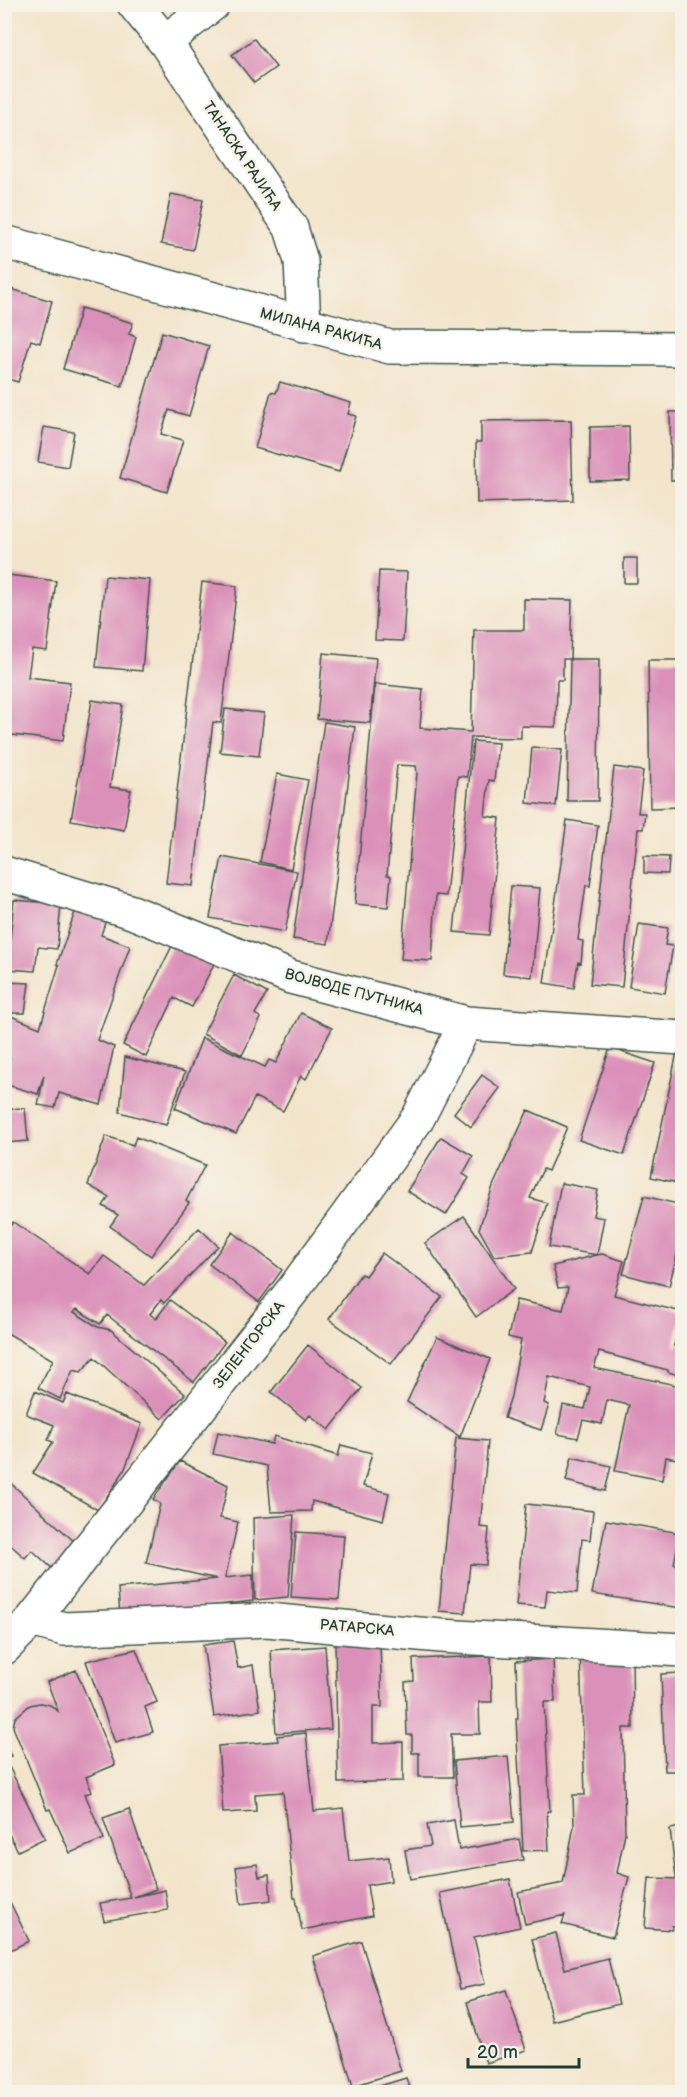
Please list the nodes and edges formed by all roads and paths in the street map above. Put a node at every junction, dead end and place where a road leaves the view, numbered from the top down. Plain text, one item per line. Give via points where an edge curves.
1 (134, 4) edge
2 (213, 4) edge
3 (165, 42) junction
4 (4, 242) edge
5 (304, 325) junction
6 (682, 349) edge
7 (4, 873) edge
8 (466, 1023) junction
9 (682, 1038) edge
10 (32, 1620) junction
11 (4, 1648) edge
12 (682, 1650) edge

1 - 3 street, ТАНАСКА РАЈИЋА
2 - 3 street
3 - 5 street, ТАНАСКА РАЈИЋА via 291,228 301,261
4 - 5 street, МИЛАНА РАКИЋА
5 - 6 street, МИЛАНА РАКИЋА via 390,348
7 - 8 street, ВОЈВОДЕ ПУТНИКА via 132,912 291,977
8 - 9 street, ВОЈВОДЕ ПУТНИКА
8 - 10 street, ЗЕЛЕНГОРСКА via 411,1128 293,1290
10 - 11 street, ЗЕЛЕНГОРСКА
10 - 12 street, РАТАРСКА via 64,1629 267,1620 441,1636

